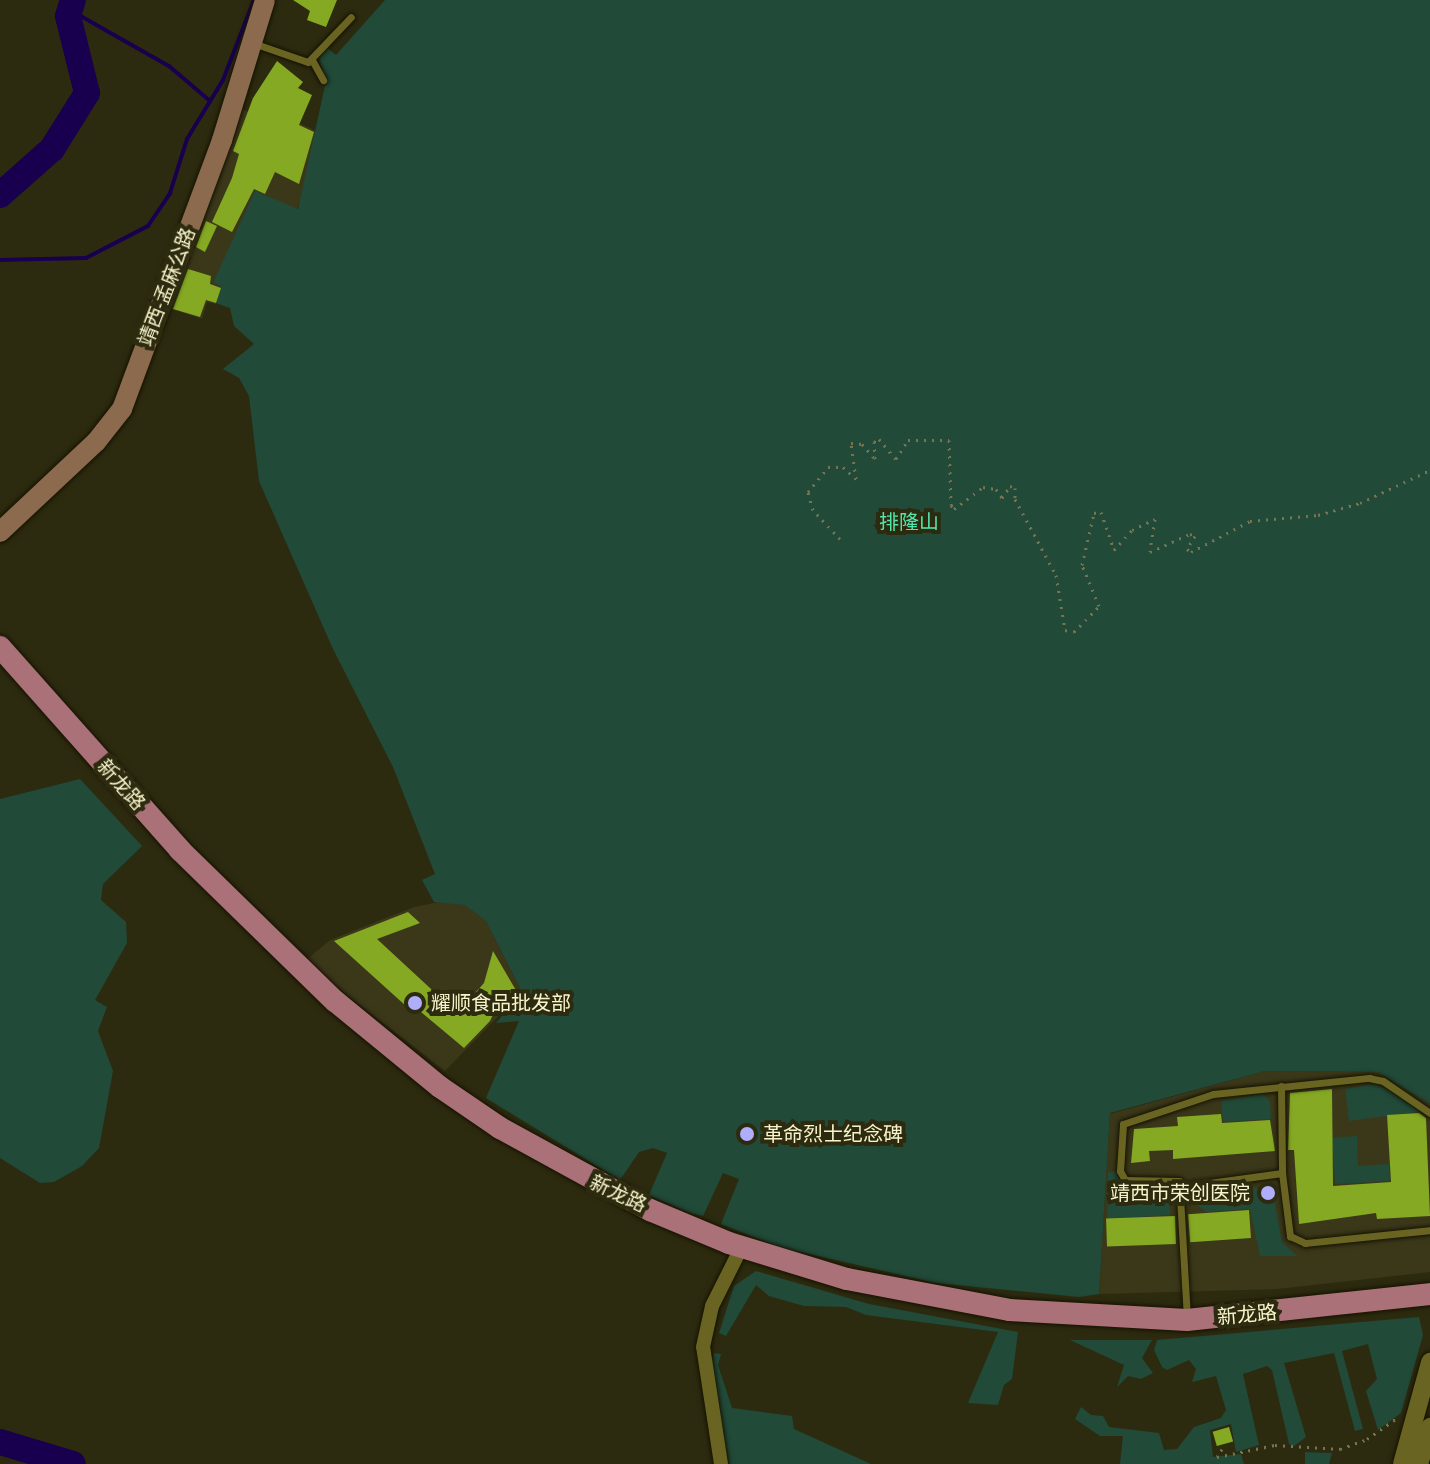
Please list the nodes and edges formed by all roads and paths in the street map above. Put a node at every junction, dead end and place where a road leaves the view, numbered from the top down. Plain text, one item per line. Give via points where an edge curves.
1 (265, 0) edge
2 (351, 17) dead end
3 (251, 41) junction
4 (312, 60) junction
5 (323, 80) dead end
6 (1430, 470) edge
7 (0, 532) edge
8 (840, 539) dead end
9 (0, 647) edge
10 (0, 655) edge
11 (1281, 1086) junction
12 (1430, 1113) edge
13 (1282, 1173) junction
14 (1180, 1187) junction
15 (1430, 1230) edge
16 (740, 1249) junction
17 (1430, 1294) edge
18 (1430, 1303) edge
19 (1187, 1323) junction
20 (1430, 1362) edge
21 (1416, 1413) junction
22 (1430, 1427) edge
23 (1222, 1449) dead end
24 (721, 1464) edge
25 (1402, 1464) edge
26 (1419, 1464) edge

1 - 3 main road, 靖西-孟麻公路
2 - 4 lane via 326,38
3 - 4 lane via 287,58
3 - 7 main road, 靖西-孟麻公路 via 222,140 122,409 96,442
4 - 5 lane
6 - 8 path via 1360,503 1318,515 1250,521 1191,552 1187,549 1195,536 1190,534 1150,552 1155,519 1132,530 1114,550 1101,512 1094,513 1082,565 1099,606 1074,632 1065,630 1056,575 1015,499 1015,488 1010,486 1002,498 996,489 983,487 954,509 951,505 949,440 908,440 896,459 879,439 874,442 875,459 862,444 851,443 856,479 843,467 828,467 808,492 813,510
9 - 16 main road, 新龙路 via 180,850 335,1001 423,1074 579,1176
10 - 16 main road, 新龙路 via 241,919 331,1005 436,1091 577,1181
11 - 12 lane via 1369,1078 1383,1081
11 - 13 lane
11 - 14 lane via 1213,1094 1123,1124 1120,1171 1125,1180 1175,1177
13 - 14 lane
13 - 15 lane via 1287,1229 1296,1241
14 - 19 lane
16 - 19 main road, 新龙路 via 845,1285 1006,1318
16 - 24 street via 712,1306 703,1347
17 - 19 main road, 新龙路
18 - 19 main road, 新龙路
20 - 21 street
21 - 23 path via 1399,1416 1367,1439 1340,1449 1275,1445 1217,1457
21 - 25 street
22 - 26 street

